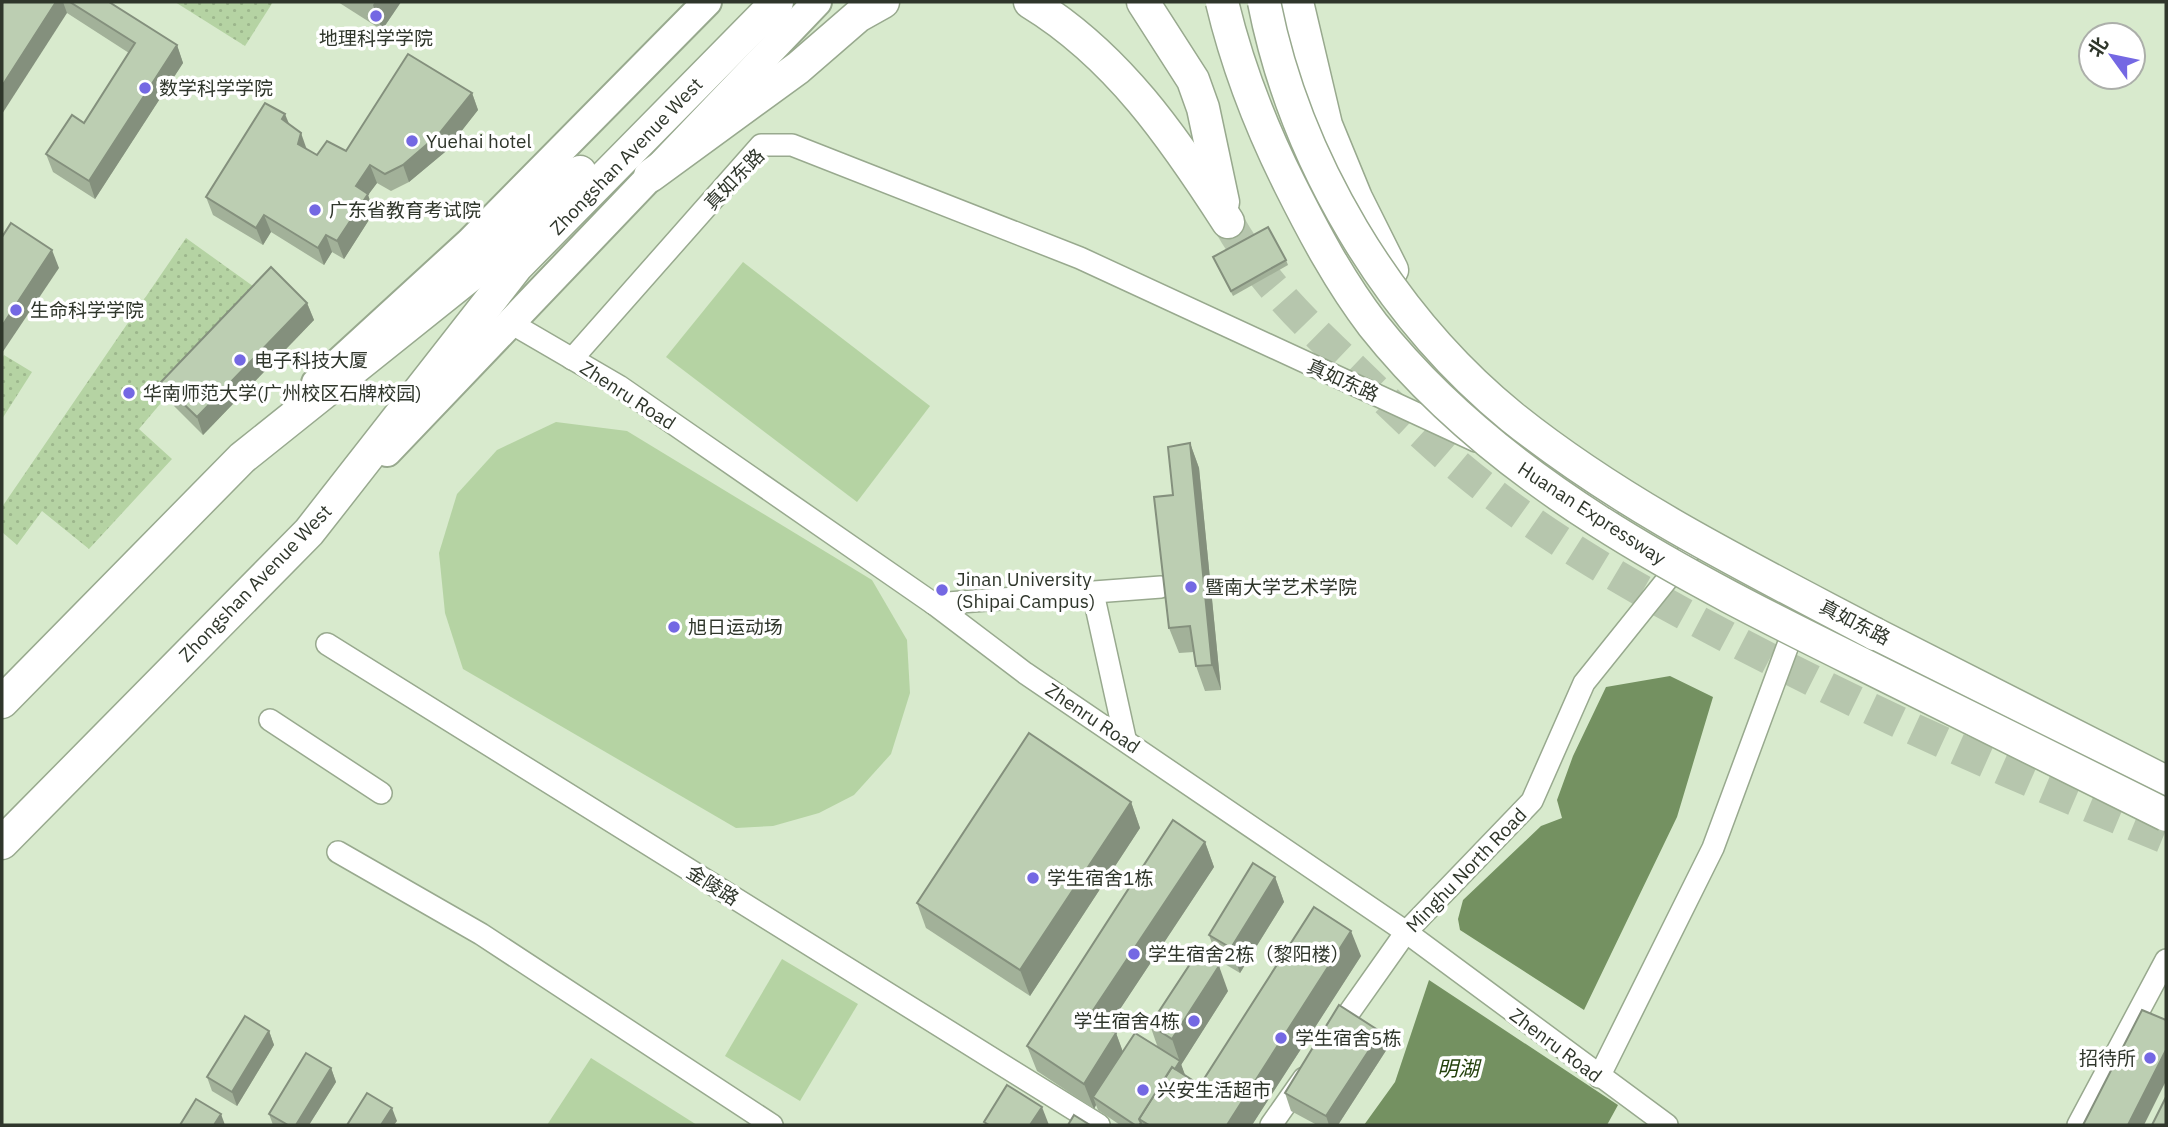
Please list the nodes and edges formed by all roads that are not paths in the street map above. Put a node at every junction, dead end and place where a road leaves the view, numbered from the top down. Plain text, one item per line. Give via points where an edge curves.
1 (706, 2) edge
2 (748, 2) edge
3 (777, 2) edge
4 (817, 2) edge
5 (883, 2) edge
6 (1030, 2) edge
7 (1143, 2) edge
8 (1222, 2) edge
9 (1264, 2) edge
10 (1297, 2) edge
11 (650, 176) junction
12 (1414, 316) junction
13 (511, 323) junction
14 (572, 359) junction
15 (242, 458) junction
16 (309, 532) junction
17 (1698, 541) junction
18 (1161, 587) edge
19 (1093, 593) junction
20 (1806, 597) junction
21 (934, 604) junction
22 (327, 644) dead end
23 (2, 702) edge
24 (270, 720) dead end
25 (1125, 738) junction
26 (2166, 782) edge
27 (381, 793) dead end
28 (2166, 815) edge
29 (2, 843) edge
30 (338, 852) dead end
31 (1406, 932) junction
32 (2166, 960) edge
33 (1599, 1077) junction
34 (772, 1125) edge
35 (1099, 1125) edge
36 (1271, 1125) edge
37 (1667, 1125) edge
38 (2078, 1125) edge

1 - 15 main road via 470,242 324,375
2 - 15 highway, Zhongshan Avenue West via 492,258
3 - 16 highway, Zhongshan Avenue West via 517,267
4 - 11 main road
5 - 11 highway via 840,29 798,68
6 - 7 highway via 1082,39 1144,103 1228,222 1193,80
8 - 28 highway, Huanan Expressway, bridge via 1266,133 1326,253 1391,346 1480,435 1553,490 1710,589
9 - 12 highway, Huanan Expressway, bridge via 1276,53 1318,163 1355,233
10 - 12 highway, bridge via 1330,136
11 - 13 main road
12 - 26 highway, Huanan Expressway, bridge via 1511,415 1636,504 1875,634
13 - 14 street, Zhenru Road
13 - 16 main road
14 - 17 street, 真如东路 via 761,145 792,145 1080,258
14 - 21 street, Zhenru Road via 619,386
15 - 23 highway, Zhongshan Avenue West
16 - 29 highway, Zhongshan Avenue West
17 - 20 street, 真如东路
17 - 31 street, Minghu North Road via 1584,682 1532,801
18 - 19 street
19 - 21 street
19 - 25 street
20 - 26 street, 真如东路
20 - 33 street via 1713,848
21 - 25 street, Zhenru Road via 1025,673
22 - 35 street, 金陵路
24 - 27 street
25 - 31 street, Zhenru Road
30 - 34 street via 481,934
31 - 33 street, Zhenru Road
31 - 36 street, Minghu North Road
32 - 38 street
33 - 37 street, Zhenru Road

